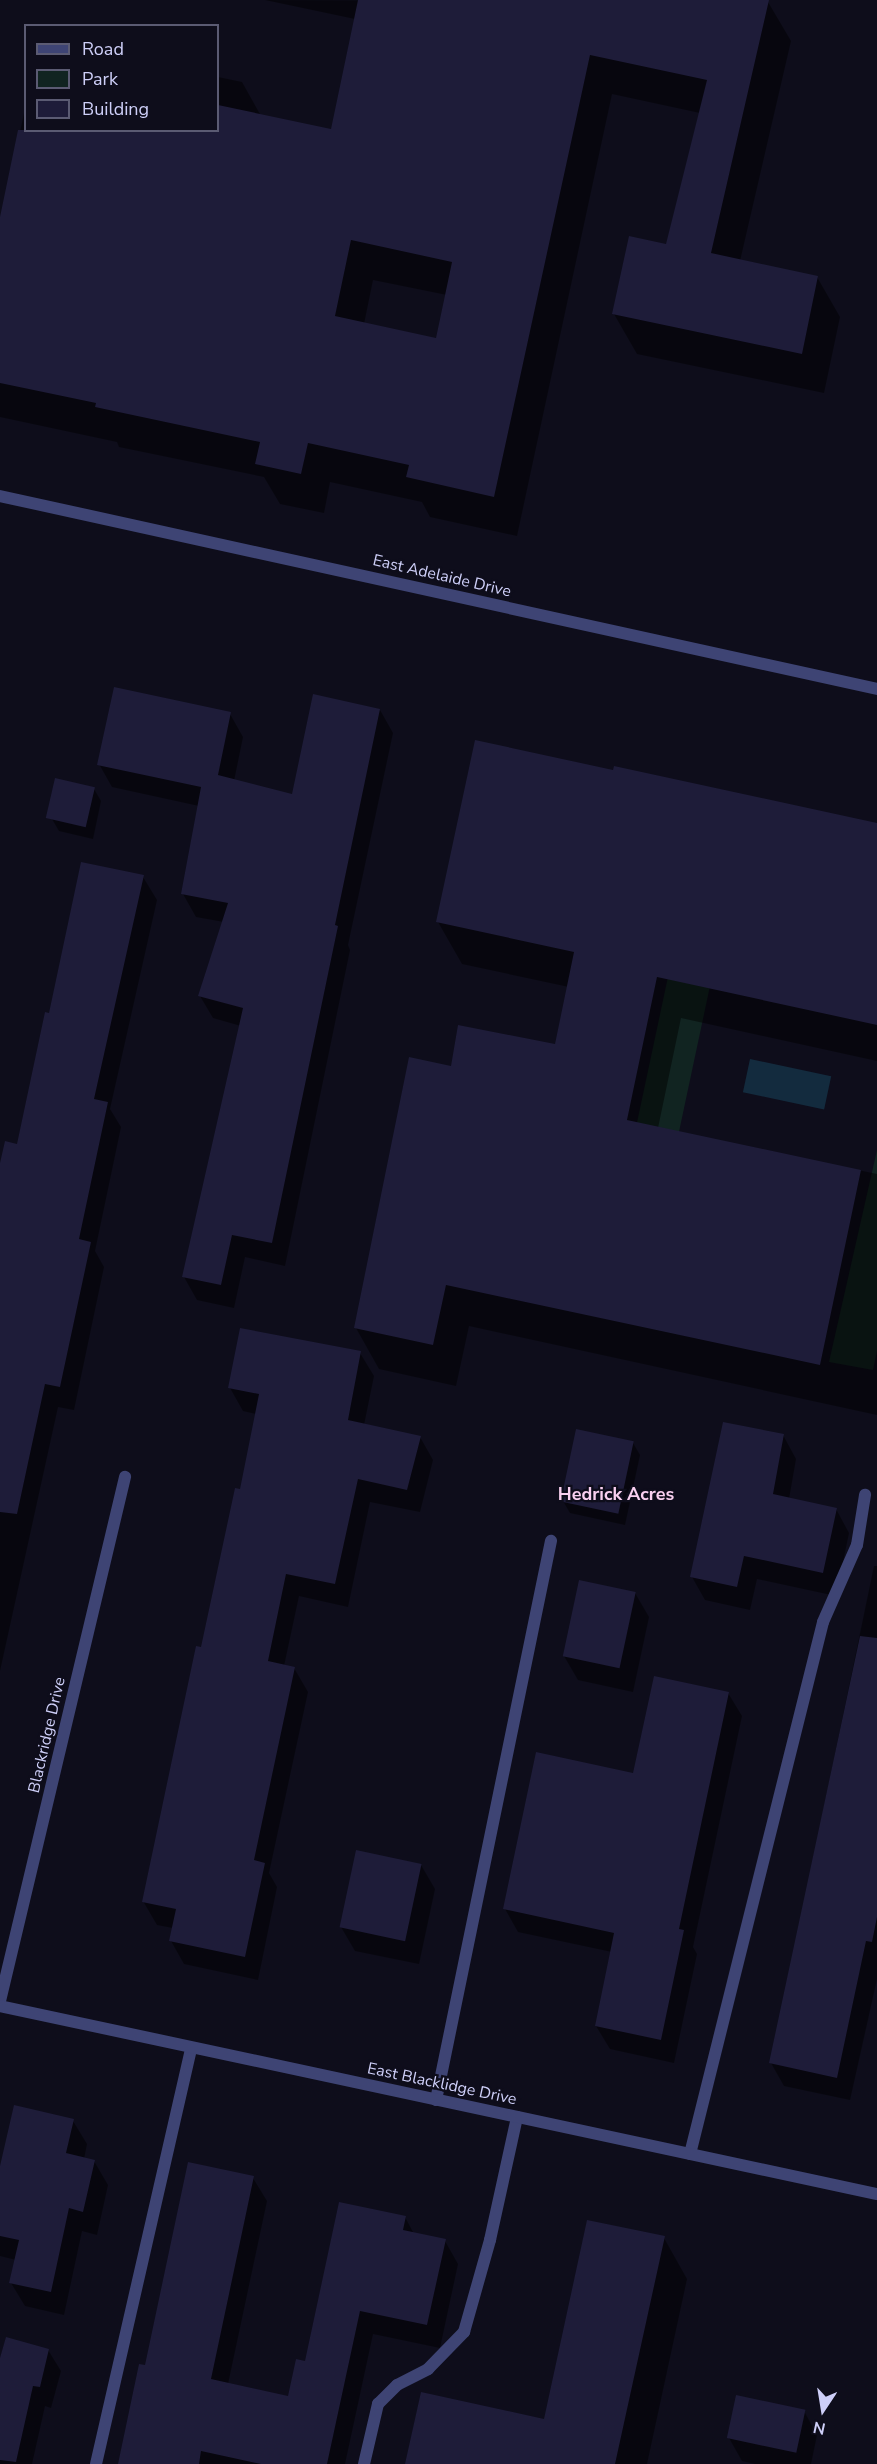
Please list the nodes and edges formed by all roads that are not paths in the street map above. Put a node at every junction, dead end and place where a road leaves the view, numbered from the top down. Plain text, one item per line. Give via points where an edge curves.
1 (0, 496) edge
2 (877, 689) edge
3 (125, 1477) dead end
4 (865, 1495) dead end
5 (551, 1541) dead end
6 (0, 2001) edge
7 (0, 2006) edge
8 (191, 2048) junction
9 (436, 2100) junction
10 (517, 2117) junction
11 (690, 2154) junction
12 (877, 2194) edge
13 (96, 2464) edge
14 (364, 2464) edge

1 - 2 street, East Adelaide Drive
3 - 6 street, Blackridge Drive
4 - 11 street via 857,1545 824,1622
5 - 9 street
7 - 8 street, East Blacklidge Drive
8 - 9 street, East Blacklidge Drive
8 - 13 street
9 - 10 street, East Blacklidge Drive
10 - 11 street, East Blacklidge Drive
10 - 14 street via 490,2240 464,2332 428,2369 397,2385 378,2404
11 - 12 street, East Blacklidge Drive

